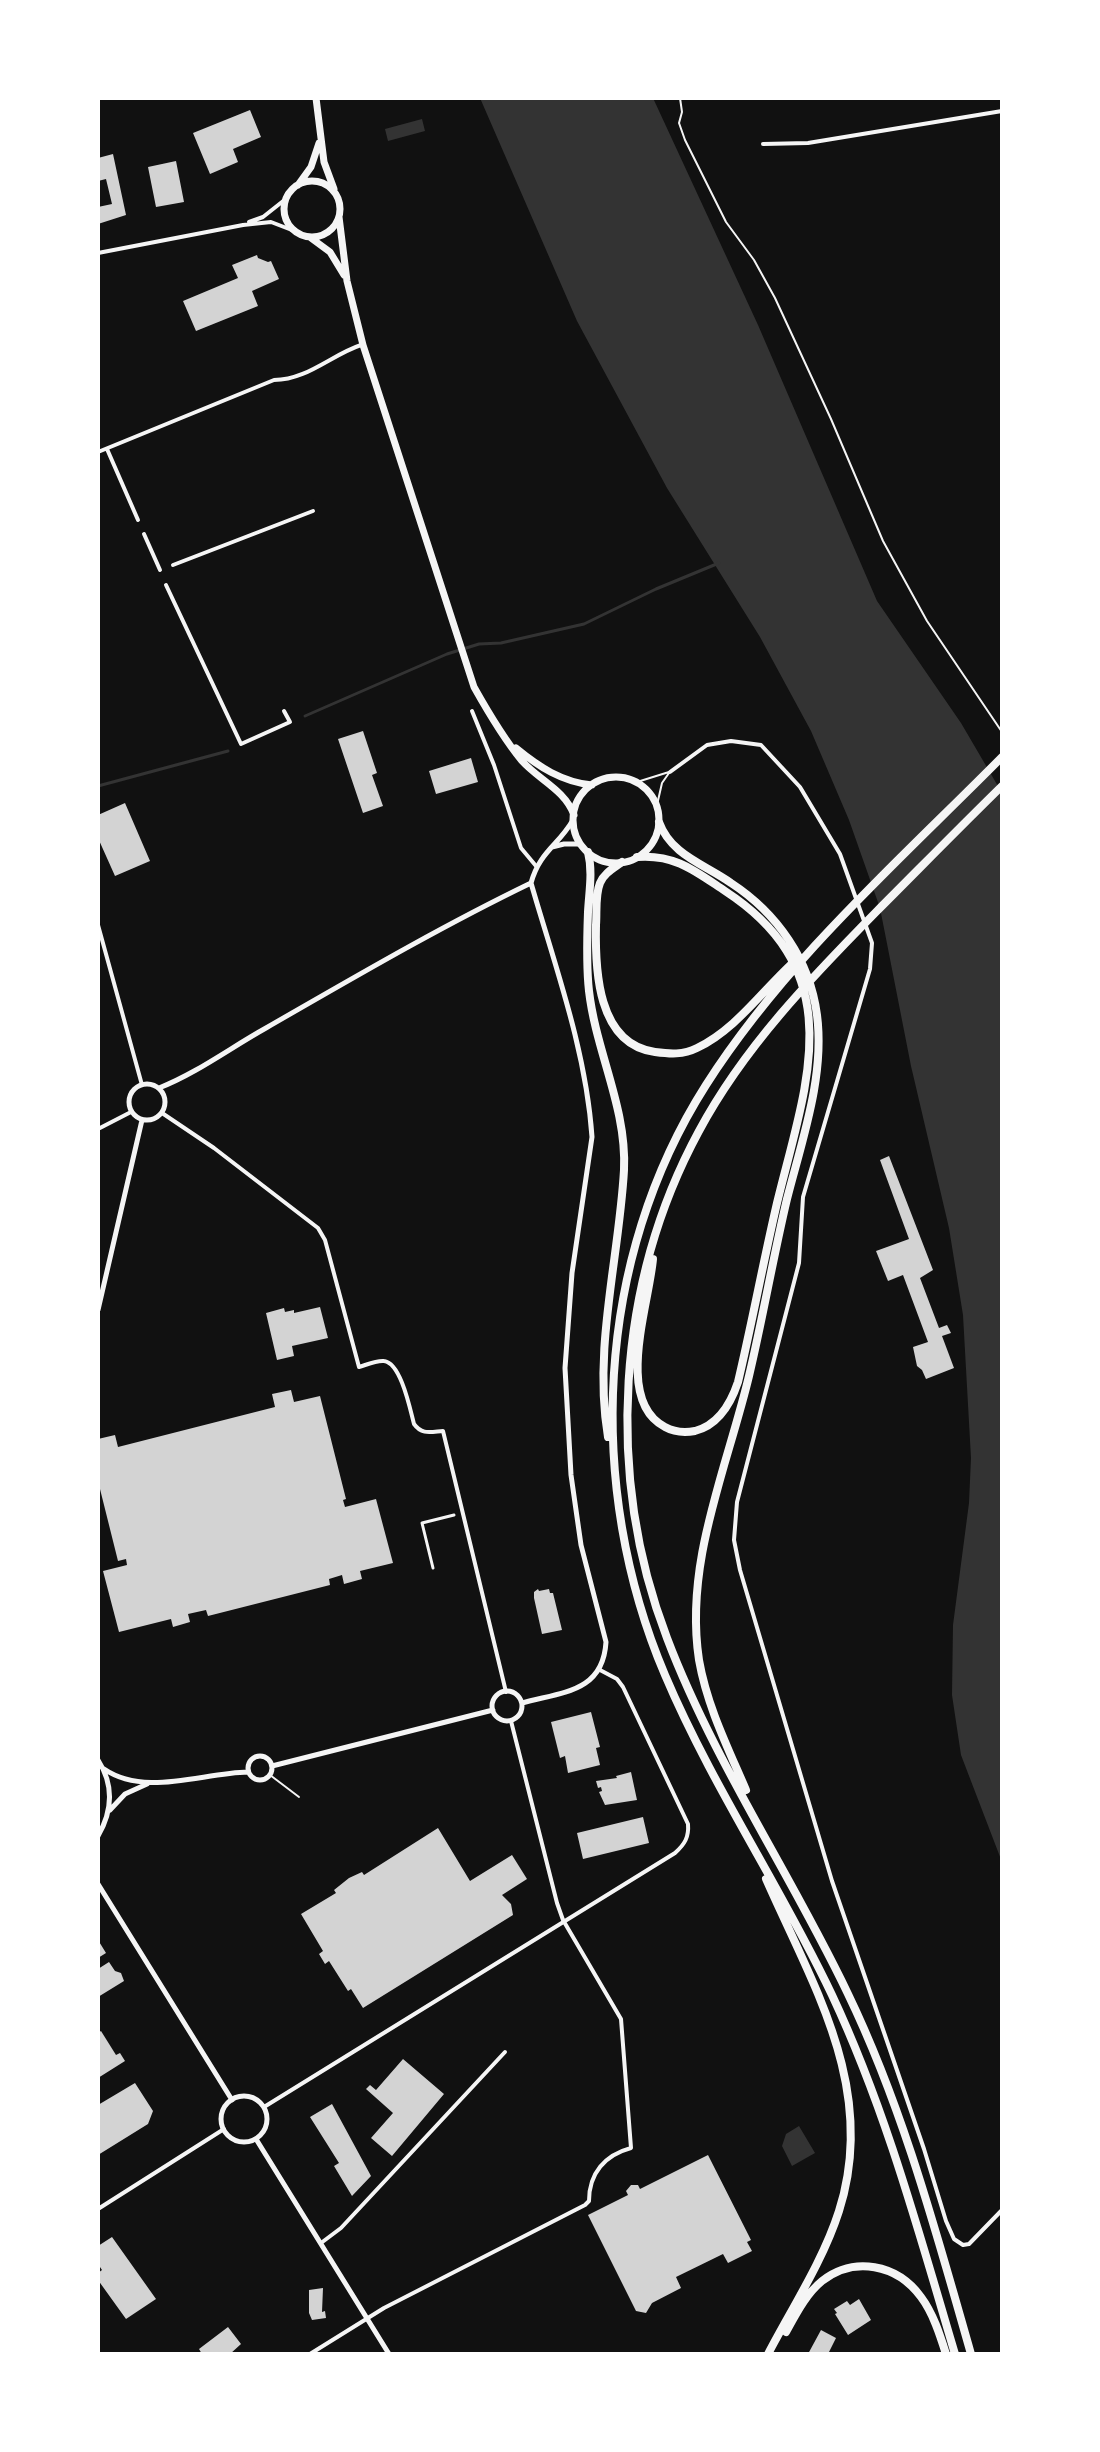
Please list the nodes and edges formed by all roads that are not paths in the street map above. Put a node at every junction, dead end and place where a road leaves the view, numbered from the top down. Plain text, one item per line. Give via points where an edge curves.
1 (316, 98) edge
2 (1002, 111) edge
3 (320, 133) junction
4 (763, 144) dead end
5 (298, 185) junction
6 (336, 195) junction
7 (287, 198) junction
8 (339, 217) junction
9 (243, 225) junction
10 (297, 232) junction
11 (309, 237) junction
12 (98, 253) edge
13 (347, 281) junction
14 (363, 345) junction
15 (107, 449) junction
16 (98, 452) edge
17 (313, 511) dead end
18 (138, 520) dead end
19 (144, 534) dead end
20 (173, 565) dead end
21 (160, 570) dead end
22 (166, 585) dead end
23 (284, 711) dead end
24 (472, 711) dead end
25 (509, 741) junction
26 (1002, 757) edge
27 (670, 772) junction
28 (637, 782) junction
29 (592, 785) junction
30 (1002, 786) edge
31 (657, 805) junction
32 (574, 818) junction
33 (659, 822) junction
34 (551, 847) junction
35 (584, 848) junction
36 (637, 857) junction
37 (622, 862) junction
38 (536, 866) junction
39 (531, 883) junction
40 (98, 925) edge
41 (776, 983) junction
42 (142, 1085) junction
43 (159, 1088) junction
44 (131, 1112) junction
45 (162, 1113) junction
46 (142, 1120) junction
47 (98, 1129) edge
48 (655, 1237) junction
49 (98, 1310) edge
50 (614, 1471) junction
51 (454, 1515) dead end
52 (433, 1568) dead end
53 (600, 1670) junction
54 (506, 1692) junction
55 (522, 1703) junction
56 (493, 1710) junction
57 (511, 1721) junction
58 (98, 1760) edge
59 (272, 1766) junction
60 (104, 1769) junction
61 (248, 1772) junction
62 (270, 1775) junction
63 (151, 1783) junction
64 (299, 1797) dead end
65 (109, 1812) junction
66 (743, 1827) junction
67 (765, 1835) junction
68 (98, 1836) edge
69 (99, 1884) edge
70 (563, 1920) junction
71 (505, 2052) dead end
72 (232, 2100) junction
73 (264, 2107) junction
74 (224, 2129) junction
75 (256, 2139) junction
76 (98, 2209) edge
77 (1002, 2210) edge
78 (321, 2243) junction
79 (367, 2318) junction
80 (310, 2354) edge
81 (389, 2354) edge
82 (771, 2354) edge
83 (946, 2354) edge
84 (955, 2354) edge
85 (971, 2354) edge

1 - 3 main road
2 - 4 street via 808,143
3 - 5 main road via 315,158
3 - 6 main road via 325,169
5 - 6 main road via 323,183
5 - 7 main road
6 - 8 main road
7 - 9 street
7 - 10 main road via 287,221
8 - 11 main road via 331,230
8 - 13 main road
9 - 10 street via 271,222
9 - 12 street
10 - 11 main road
11 - 13 main road via 330,252
13 - 14 main road
14 - 15 street via 318,368 274,380
14 - 25 main road via 464,660 481,701
15 - 16 street
15 - 18 street
17 - 20 street
19 - 21 street
22 - 23 street via 241,744 290,722
24 - 38 street via 521,848
25 - 29 main road via 563,779
25 - 32 main road via 531,770 566,799
26 - 41 highway
27 - 28 lane
27 - 31 lane
27 - 77 street via 707,745 761,745 800,787 840,854 872,943 870,969 803,1197 799,1263 737,1502 734,1540 832,1881 954,2239 969,2244
28 - 29 main road via 614,777
28 - 31 main road
29 - 32 main road via 579,798
30 - 48 highway via 829,960 743,1061 699,1131
31 - 33 main road
32 - 34 street
32 - 35 main road
33 - 36 main road via 650,846
33 - 67 highway via 670,844 746,893 782,929 805,969 817,1016 817,1066 809,1110 701,1560 696,1607 707,1695
34 - 35 street
34 - 38 street
35 - 37 main road via 604,861
35 - 50 highway via 591,880 589,995 624,1148 606,1319 603,1406
36 - 37 main road
36 - 48 highway via 663,856 678,862 749,908 774,932 799,973 810,1017 803,1101 738,1382 714,1420 687,1433 660,1425 638,1394
37 - 41 highway via 604,876 597,893 596,968 604,1007 629,1040 648,1051 694,1050 716,1038
38 - 39 street
39 - 43 street
39 - 53 street via 583,1069 592,1128 565,1368 581,1545 606,1642
40 - 42 street
41 - 50 highway via 704,1087 652,1195 621,1309 612,1415
42 - 43 street
42 - 44 street via 130,1096
43 - 45 street via 165,1103
44 - 46 street
44 - 47 street
45 - 46 street
45 - 54 street via 318,1228 359,1367 384,1361 393,1365 414,1424 425,1433 443,1431
46 - 49 street
48 - 67 highway via 635,1321 627,1403 635,1521 671,1649
50 - 66 highway via 624,1544 656,1654
51 - 52 street via 422,1523
53 - 55 street via 590,1682
53 - 70 street via 623,1687 689,1834 675,1853
54 - 55 street via 516,1694
54 - 56 street via 495,1698
55 - 57 street
56 - 57 street
56 - 59 street
57 - 70 street
58 - 60 street
59 - 61 street via 266,1758 256,1757
59 - 62 street
60 - 63 street via 124,1780
60 - 65 street
61 - 62 street via 257,1780
61 - 63 street
62 - 64 lane
63 - 65 street via 125,1794
65 - 68 street
66 - 82 highway via 830,2021 850,2122 848,2169 838,2213
66 - 84 highway via 809,1948 868,2079
67 - 85 highway via 812,1920 873,2051 909,2147
69 - 72 street
70 - 73 street
70 - 79 street via 621,2019 631,2148 611,2154 596,2170 585,2205
71 - 78 street
72 - 73 street via 253,2098
72 - 74 street via 223,2109
73 - 75 street via 267,2121
74 - 75 street via 234,2140
74 - 76 street
75 - 78 street
78 - 79 street
79 - 80 street
79 - 81 street
82 - 83 highway via 821,2282 839,2270 861,2265 901,2276 919,2294

